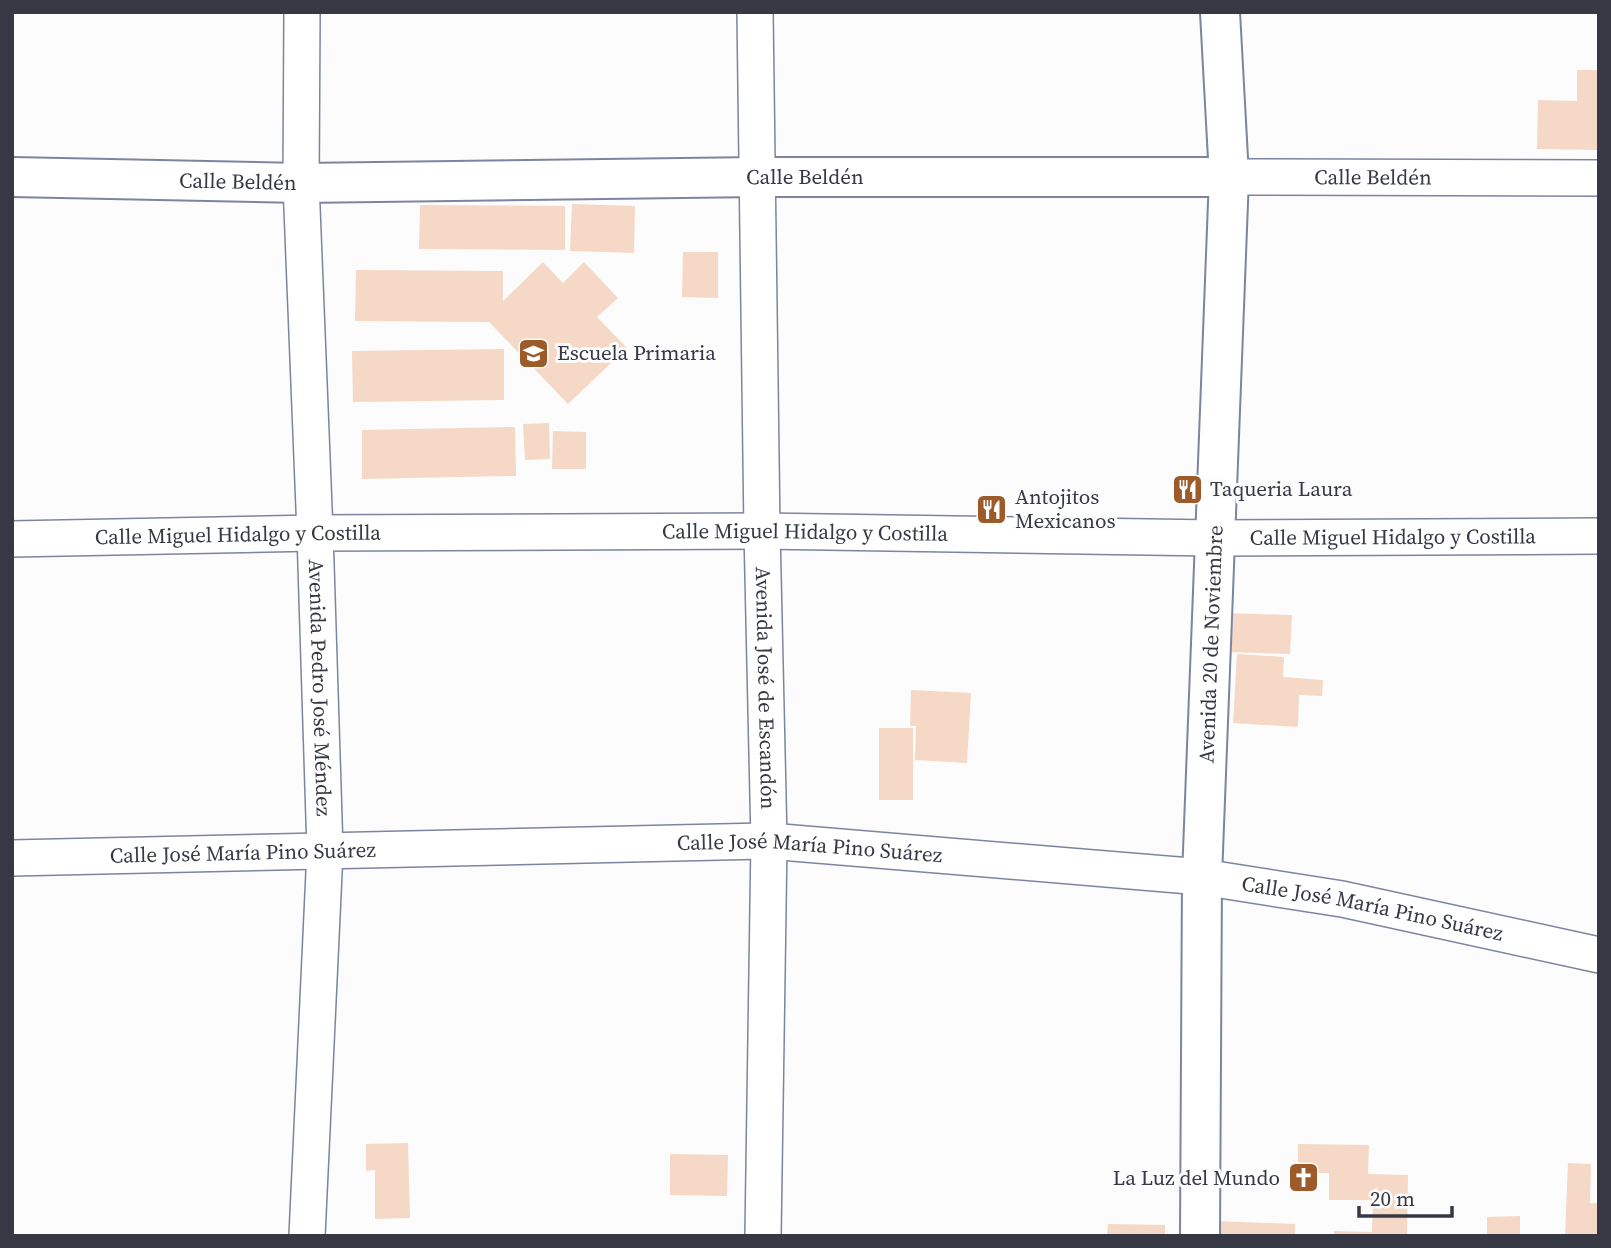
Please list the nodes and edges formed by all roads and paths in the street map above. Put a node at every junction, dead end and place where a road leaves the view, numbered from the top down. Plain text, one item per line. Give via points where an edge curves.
1 (302, 12) edge
2 (755, 12) edge
3 (1220, 12) edge
4 (12, 177) edge
5 (759, 177) junction
6 (1229, 177) junction
7 (1599, 178) edge
8 (301, 183) junction
9 (762, 531) junction
10 (315, 533) junction
11 (1599, 536) edge
12 (12, 538) edge
13 (1214, 538) junction
14 (769, 841) junction
15 (325, 851) junction
16 (12, 858) edge
17 (1202, 877) junction
18 (1599, 955) edge
19 (307, 1236) edge
20 (764, 1236) edge
21 (1200, 1236) edge

1 - 8 street, Avenida Pedro José Méndez
2 - 5 street, Avenida José de Escandón
3 - 6 main road, Avenida 20 de Noviembre
4 - 8 main road, Calle Beldén
5 - 6 main road, Calle Beldén
5 - 8 main road, Calle Beldén
5 - 9 street, Avenida José de Escandón
6 - 7 street, Calle Beldén
6 - 13 main road, Avenida 20 de Noviembre
8 - 10 street, Avenida Pedro José Méndez
9 - 10 street, Calle Miguel Hidalgo y Costilla
9 - 13 street, Calle Miguel Hidalgo y Costilla
9 - 14 street, Avenida José de Escandón
10 - 12 street, Calle Miguel Hidalgo y Costilla
10 - 15 street, Avenida Pedro José Méndez
11 - 13 street, Calle Miguel Hidalgo y Costilla
13 - 17 main road, Avenida 20 de Noviembre
14 - 15 street, Calle José María Pino Suárez
14 - 17 street, Calle José María Pino Suárez
14 - 20 street, Avenida José de Escandón
15 - 16 street, Calle José María Pino Suárez
15 - 19 street, Avenida Pedro José Méndez
17 - 18 street, Calle José María Pino Suárez via 1342,898
17 - 21 main road, Avenida 20 de Noviembre

